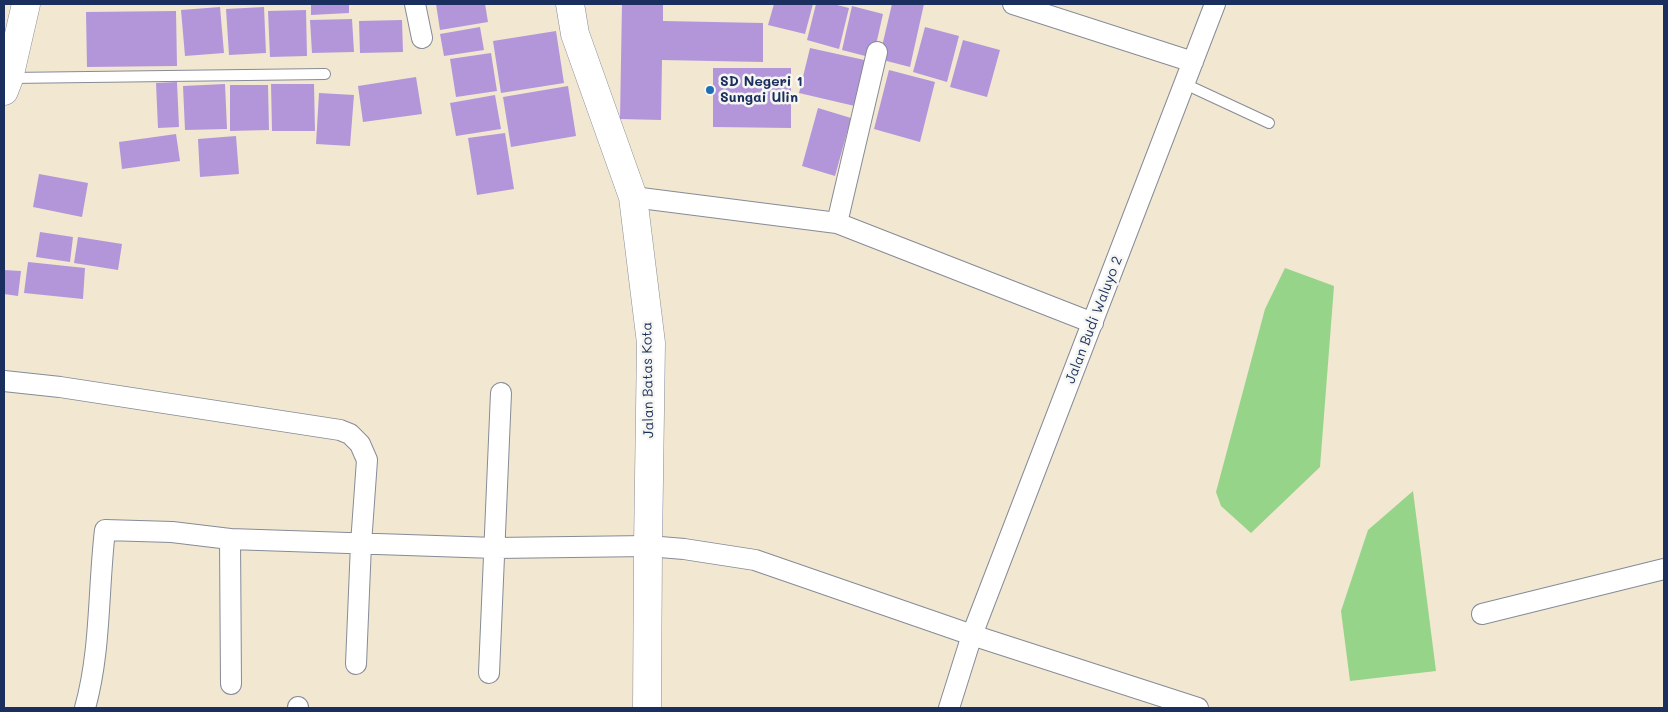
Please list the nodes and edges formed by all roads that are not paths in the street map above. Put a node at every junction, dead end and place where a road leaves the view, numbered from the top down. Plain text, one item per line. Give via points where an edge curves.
1 (26, 4) edge
2 (415, 4) edge
3 (570, 4) edge
4 (1014, 4) edge
5 (1215, 4) edge
6 (422, 38) dead end
7 (877, 52) dead end
8 (1194, 62) junction
9 (325, 74) dead end
10 (6, 84) edge
11 (1185, 84) junction
12 (1269, 123) dead end
13 (633, 197) junction
14 (837, 223) junction
15 (1093, 323) junction
16 (4, 381) edge
17 (501, 393) dead end
18 (230, 539) junction
19 (361, 544) junction
20 (648, 546) junction
21 (495, 548) junction
22 (1664, 569) edge
23 (1482, 614) dead end
24 (972, 635) junction
25 (356, 664) dead end
26 (489, 673) dead end
27 (231, 684) dead end
28 (85, 708) edge
29 (647, 708) edge
30 (949, 708) edge
31 (1198, 708) edge

1 - 10 street
2 - 6 street
3 - 13 street, Jalan Batas Kota via 575,34
4 - 8 street
5 - 8 street, Jalan Budi Waluyo 2
7 - 14 street
8 - 11 street, Jalan Budi Waluyo 2
9 - 10 lane
11 - 12 lane
11 - 15 street, Jalan Budi Waluyo 2
13 - 14 street
13 - 20 street, Jalan Batas Kota via 651,343
14 - 15 street
15 - 24 street, Jalan Budi Waluyo 2
16 - 19 street via 345,432 360,444 367,460
17 - 21 street
18 - 19 street
18 - 27 street
18 - 28 street via 172,532 105,530 91,687
19 - 21 street
19 - 25 street
20 - 21 street
20 - 24 street via 755,560
20 - 29 street, Jalan Batas Kota
21 - 26 street
22 - 23 street
24 - 30 street, Jalan Budi Waluyo 2
24 - 31 street

